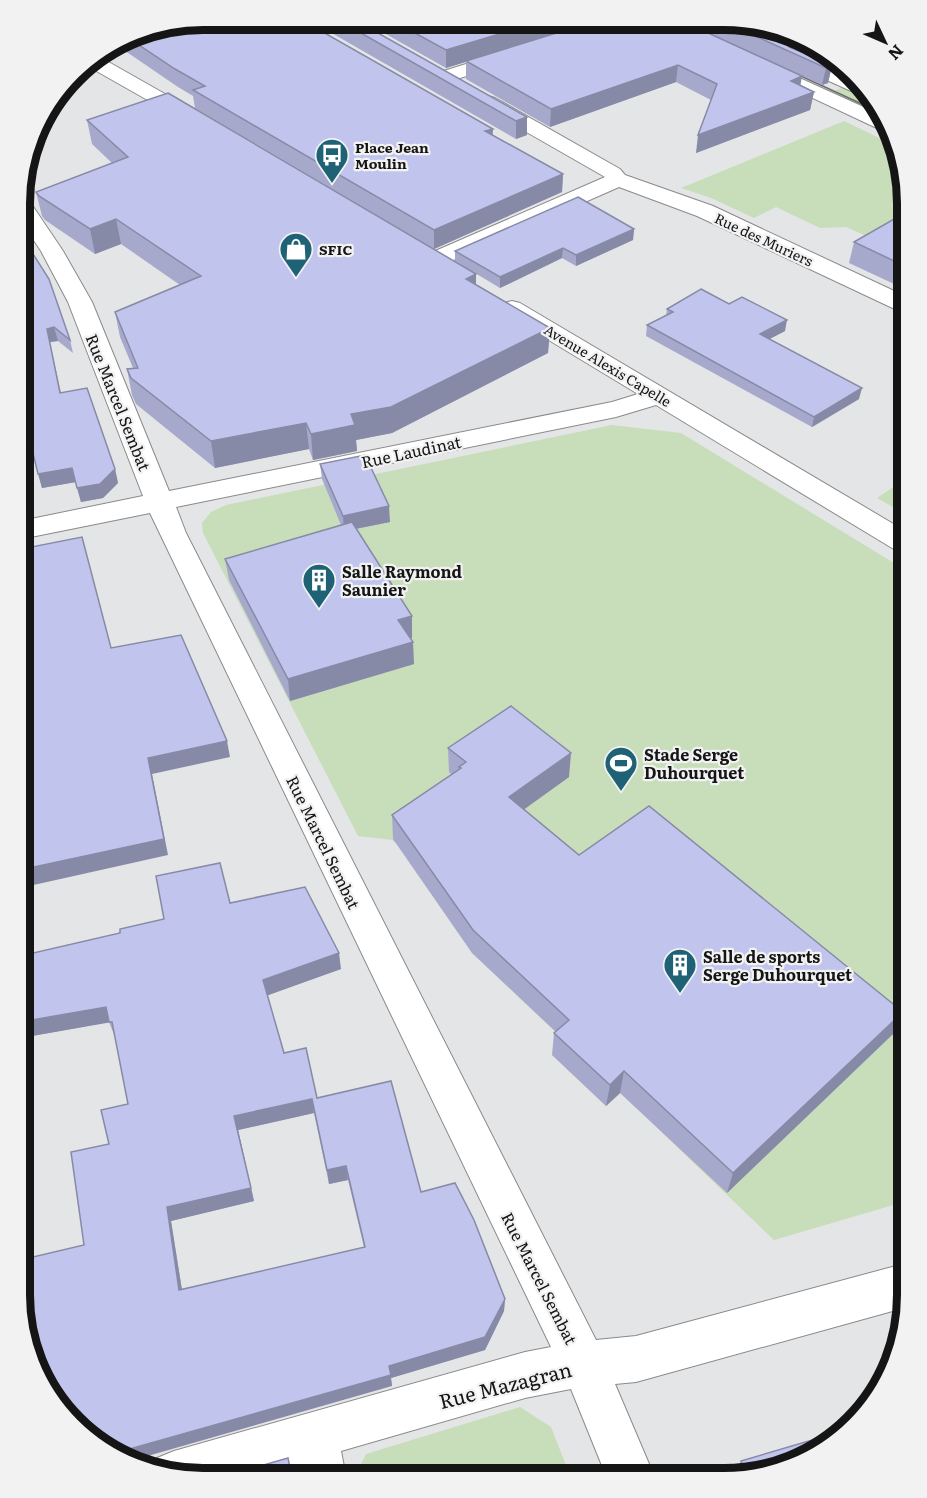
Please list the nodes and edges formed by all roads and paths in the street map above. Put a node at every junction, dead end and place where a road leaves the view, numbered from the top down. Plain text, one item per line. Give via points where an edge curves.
1 (775, 49) edge
2 (525, 52) edge
3 (746, 59) edge
4 (100, 65) edge
5 (424, 66) edge
6 (444, 77) junction
7 (847, 82) edge
8 (876, 120) edge
9 (216, 131) edge
10 (618, 179) junction
11 (30, 221) edge
12 (462, 278) edge
13 (490, 294) edge
14 (897, 301) edge
15 (658, 395) junction
16 (161, 503) junction
17 (30, 528) edge
18 (897, 538) edge
19 (897, 1289) edge
20 (584, 1364) junction
21 (318, 1457) edge
22 (230, 1468) edge
23 (627, 1468) edge

1 - 7 street
2 - 6 street
3 - 8 street
4 - 9 street
5 - 6 street, Rue des Muriers
6 - 10 street, Rue des Muriers
10 - 12 street via 580,187 424,255
10 - 14 street, Rue des Muriers via 705,211
11 - 16 street, Rue Marcel Sembat via 52,251 80,302
13 - 15 street, Avenue Alexis Capelle
15 - 16 street, Rue Laudinat via 616,409
15 - 18 street, Avenue Alexis Capelle
16 - 17 street, Rue Laudinat
16 - 20 street, Rue Marcel Sembat via 172,533 346,889
19 - 20 street, Rue Mazagran via 636,1359
20 - 21 street, Rue Mazagran via 525,1375
20 - 23 street, Rue Marcel Sembat
21 - 22 street, Rue Mazagran

